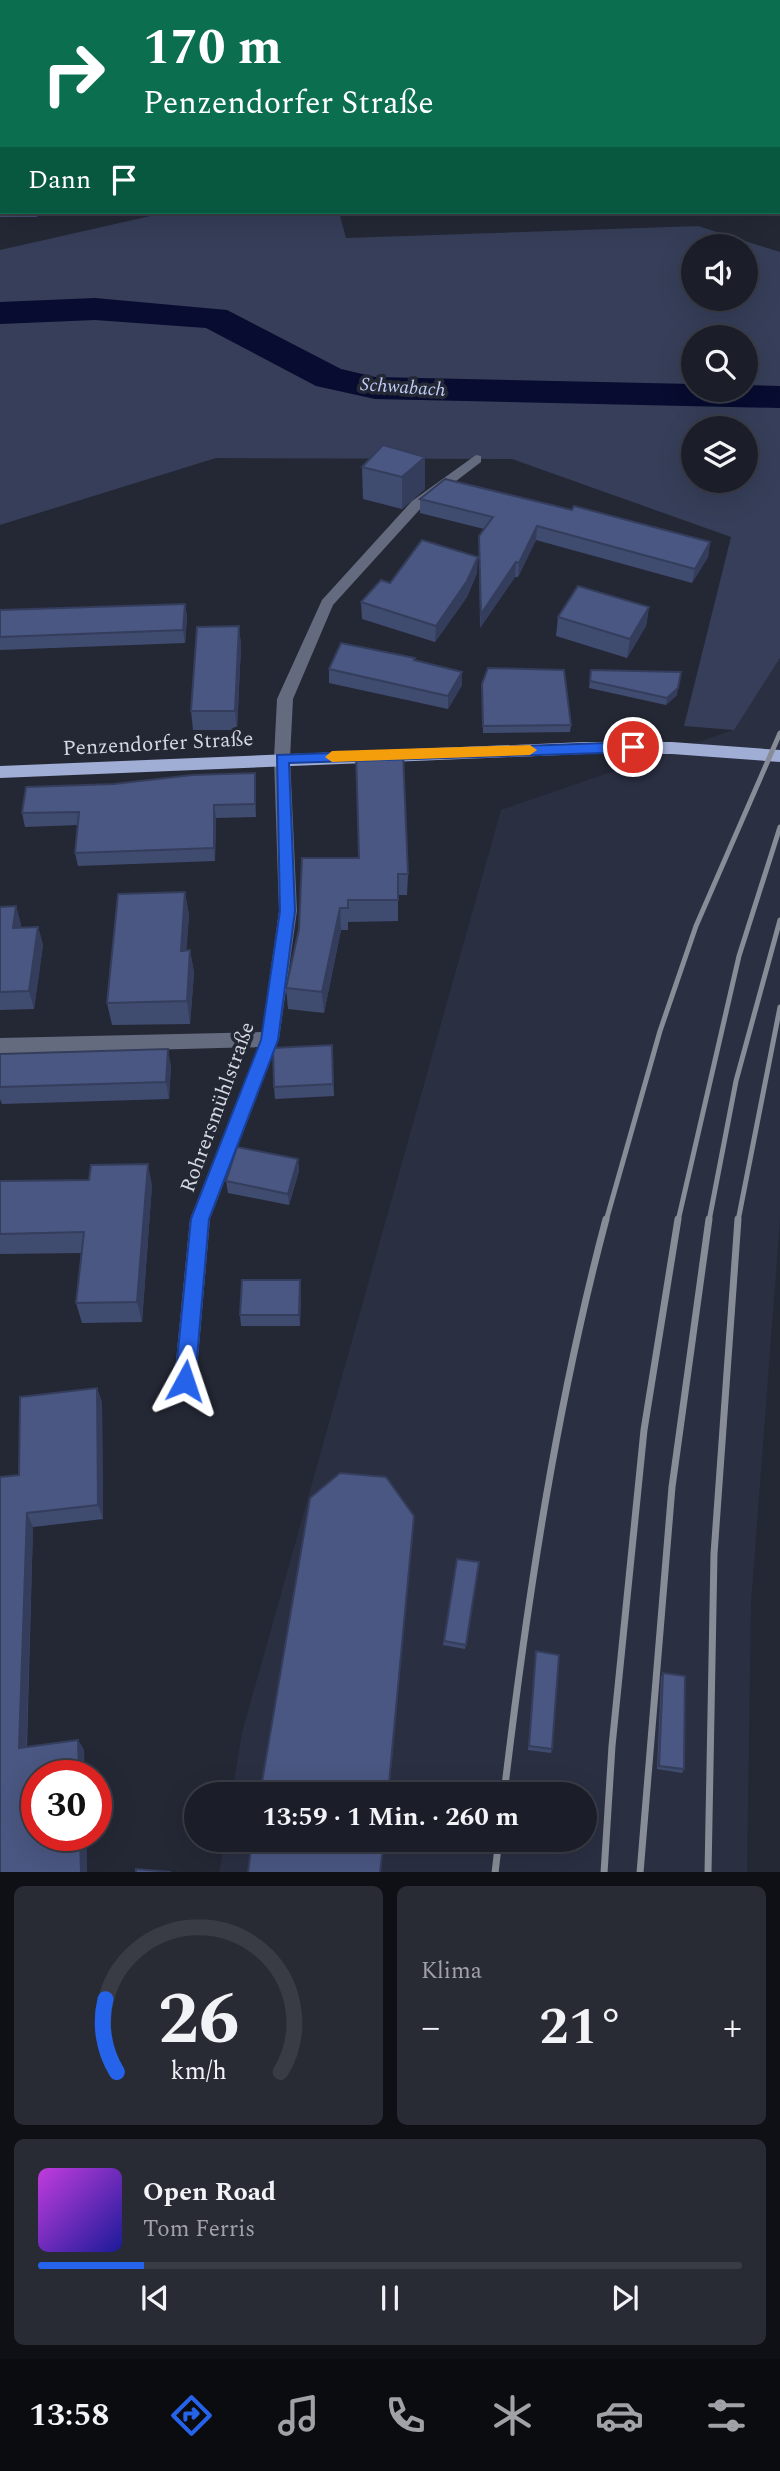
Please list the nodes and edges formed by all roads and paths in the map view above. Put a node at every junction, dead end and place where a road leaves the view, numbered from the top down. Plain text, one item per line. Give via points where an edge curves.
1 (476, 459) dead end
2 (780, 756) edge
3 (282, 758) junction
4 (0, 772) edge
5 (270, 1040) junction
6 (0, 1045) edge
7 (185, 1381) dead end

1 - 3 street, Rohrersmühlstraße via 417,504 327,603 285,699
2 - 3 main road, Penzendorfer Straße via 633,747
3 - 4 main road, Penzendorfer Straße
3 - 5 street, Rohrersmühlstraße via 288,911
5 - 6 street
5 - 7 street, Rohrersmühlstraße via 200,1219

